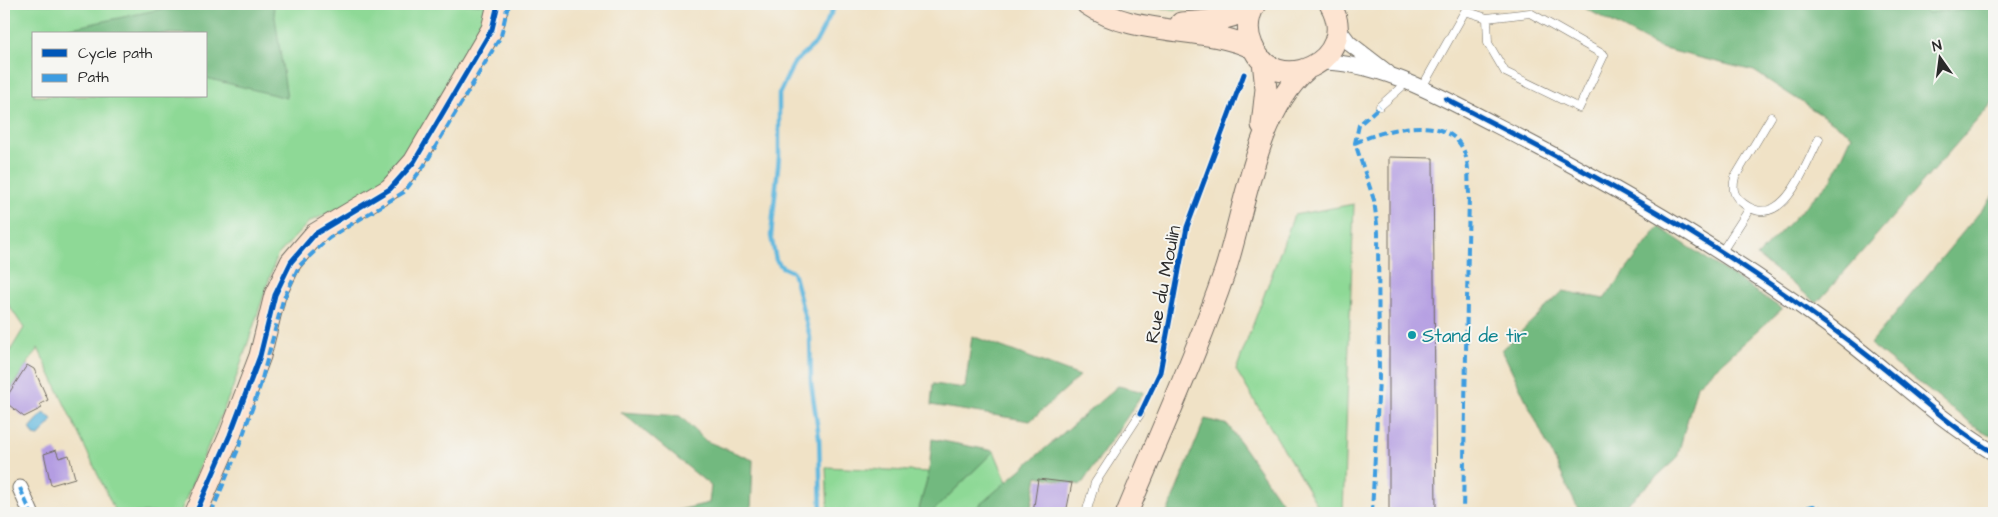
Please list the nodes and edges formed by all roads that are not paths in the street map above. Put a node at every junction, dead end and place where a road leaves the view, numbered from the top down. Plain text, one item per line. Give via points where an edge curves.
1 (498, 4) edge
2 (1087, 4) edge
3 (1255, 4) edge
4 (1336, 13) edge
5 (1487, 18) junction
6 (1145, 26) junction
7 (1258, 54) junction
8 (1313, 66) junction
9 (1400, 80) junction
10 (1421, 89) junction
11 (1380, 106) dead end
12 (1771, 117) dead end
13 (1819, 139) dead end
14 (1257, 157) junction
15 (1750, 208) junction
16 (1721, 253) junction
17 (1140, 414) dead end
18 (1994, 453) edge
19 (20, 488) dead end
20 (31, 513) edge
21 (196, 513) edge
22 (1086, 513) edge
23 (1127, 513) edge

1 - 21 street via 492,28 414,162 390,189 316,234 291,262 275,295 260,356
2 - 6 street via 1118,20
3 - 6 street via 1243,13 1217,20
3 - 7 street via 1248,23 1249,36
4 - 8 street via 1333,46
4 - 9 street via 1349,43
5 - 5 lane via 1488,43 1505,72 1579,108 1604,55 1530,13
5 - 10 lane via 1465,11
6 - 7 street via 1226,38
7 - 8 street via 1283,71
7 - 14 street via 1265,97
8 - 9 street via 1349,65
8 - 14 street via 1293,81 1284,94
9 - 10 street
9 - 11 lane
10 - 16 street via 1546,151
12 - 15 lane via 1732,188
13 - 15 lane via 1785,201 1776,209 1762,212
14 - 23 street via 1225,271
15 - 16 lane
16 - 18 street via 1819,319
17 - 22 lane via 1095,483
19 - 20 street

